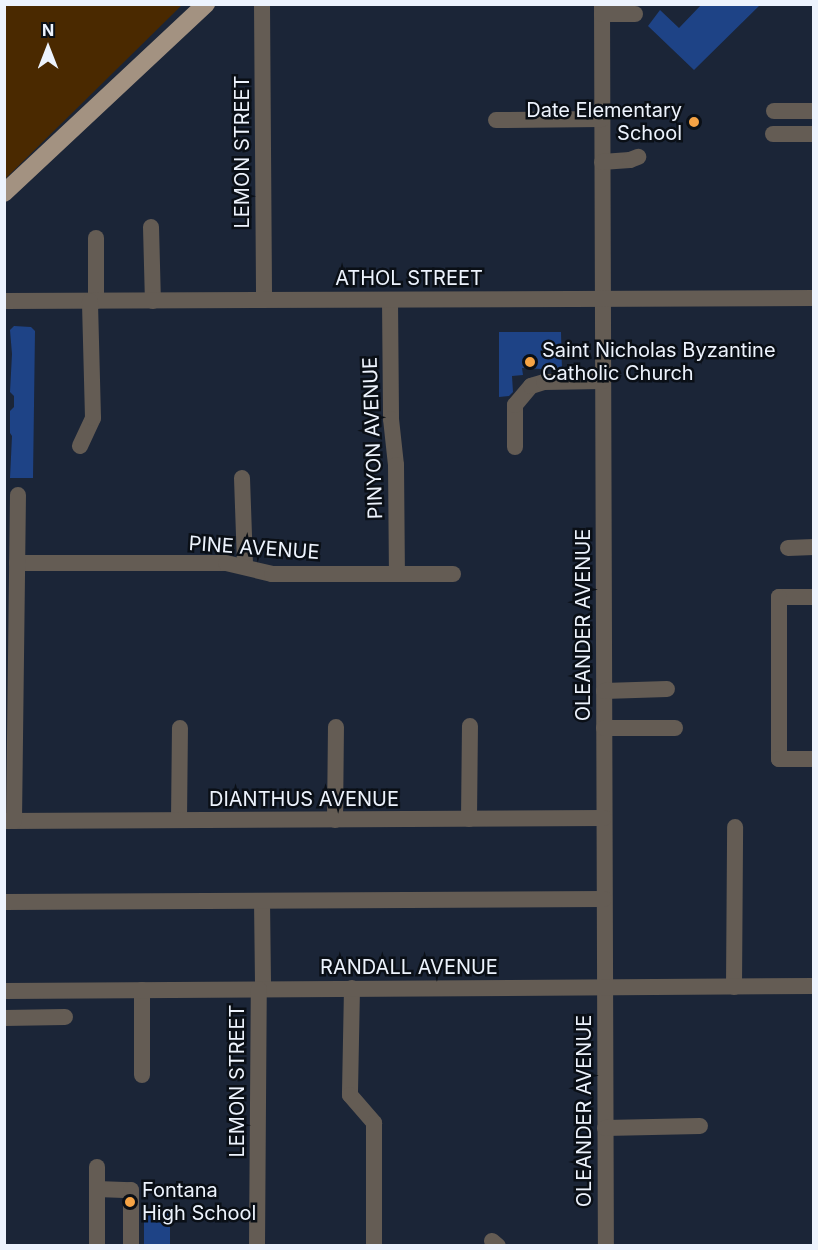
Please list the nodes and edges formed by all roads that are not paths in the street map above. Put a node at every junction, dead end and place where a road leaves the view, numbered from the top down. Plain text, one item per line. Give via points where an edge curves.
1 (206, 4) edge
2 (262, 4) edge
3 (602, 9) edge
4 (635, 14) dead end
5 (774, 111) dead end
6 (813, 111) edge
7 (602, 119) junction
8 (496, 120) dead end
9 (773, 134) dead end
10 (813, 134) edge
11 (638, 157) dead end
12 (602, 162) junction
13 (4, 193) edge
14 (152, 227) dead end
15 (96, 238) dead end
16 (813, 298) edge
17 (603, 299) junction
18 (264, 300) junction
19 (390, 300) junction
20 (4, 301) edge
21 (93, 301) junction
22 (153, 301) junction
23 (603, 381) junction
24 (80, 446) dead end
25 (515, 447) dead end
26 (242, 478) dead end
27 (18, 495) dead end
28 (813, 547) edge
29 (788, 548) dead end
30 (17, 563) junction
31 (245, 566) junction
32 (397, 574) junction
33 (453, 574) dead end
34 (813, 597) edge
35 (667, 689) dead end
36 (604, 691) junction
37 (470, 726) dead end
38 (336, 727) dead end
39 (180, 728) dead end
40 (604, 728) junction
41 (675, 728) dead end
42 (813, 759) edge
43 (604, 818) junction
44 (469, 819) junction
45 (179, 820) junction
46 (335, 820) junction
47 (9, 821) edge
48 (735, 827) dead end
49 (604, 898) junction
50 (262, 901) junction
51 (4, 902) edge
52 (813, 986) edge
53 (605, 987) junction
54 (734, 987) junction
55 (352, 988) junction
56 (261, 989) junction
57 (142, 990) junction
58 (4, 991) edge
59 (65, 1017) dead end
60 (4, 1018) edge
61 (142, 1075) dead end
62 (700, 1126) dead end
63 (606, 1128) junction
64 (97, 1167) dead end
65 (97, 1189) junction
66 (97, 1245) edge
67 (132, 1245) edge
68 (257, 1245) edge
69 (374, 1245) edge
70 (606, 1245) edge

1 - 13 main road
2 - 18 street, LEMON STREET
3 - 4 street
3 - 7 street, OLEANDER AVENUE
5 - 6 street
7 - 8 street
7 - 12 street, OLEANDER AVENUE
9 - 10 street
11 - 12 street
12 - 17 street, OLEANDER AVENUE
14 - 22 street
15 - 21 street
16 - 17 street, ATHOL STREET
17 - 19 street, ATHOL STREET
17 - 23 street, OLEANDER AVENUE
18 - 19 street, ATHOL STREET
18 - 22 street, ATHOL STREET
19 - 32 street, PINYON AVENUE
20 - 21 street, ATHOL STREET
21 - 22 street, ATHOL STREET
21 - 24 street via 93,418
23 - 25 street via 544,382 531,386 515,405
23 - 36 street, OLEANDER AVENUE
26 - 31 street
27 - 30 street
28 - 29 street
30 - 31 street, PINE AVENUE
30 - 47 street
31 - 32 street, PINE AVENUE via 272,574
32 - 33 street, PINE AVENUE
34 - 42 street via 779,597 779,759
35 - 36 street
36 - 40 street, OLEANDER AVENUE
37 - 44 street
38 - 46 street
39 - 45 street
40 - 41 street
40 - 43 street, OLEANDER AVENUE
43 - 44 street, DIANTHUS AVENUE
43 - 49 street, OLEANDER AVENUE
44 - 46 street, DIANTHUS AVENUE
45 - 46 street, DIANTHUS AVENUE
45 - 47 street, DIANTHUS AVENUE
48 - 54 street
49 - 50 street
49 - 53 street, OLEANDER AVENUE
50 - 51 street
50 - 56 street, LEMON STREET
52 - 54 street, RANDALL AVENUE
53 - 54 street, RANDALL AVENUE
53 - 55 street, RANDALL AVENUE
53 - 63 street, OLEANDER AVENUE
55 - 56 street, RANDALL AVENUE
55 - 69 street via 350,1095 374,1123
56 - 57 street, RANDALL AVENUE
56 - 68 street, LEMON STREET
57 - 58 street, RANDALL AVENUE
57 - 61 street
59 - 60 street
62 - 63 street
63 - 70 street, OLEANDER AVENUE
64 - 65 street
65 - 66 street
65 - 67 street via 131,1190

